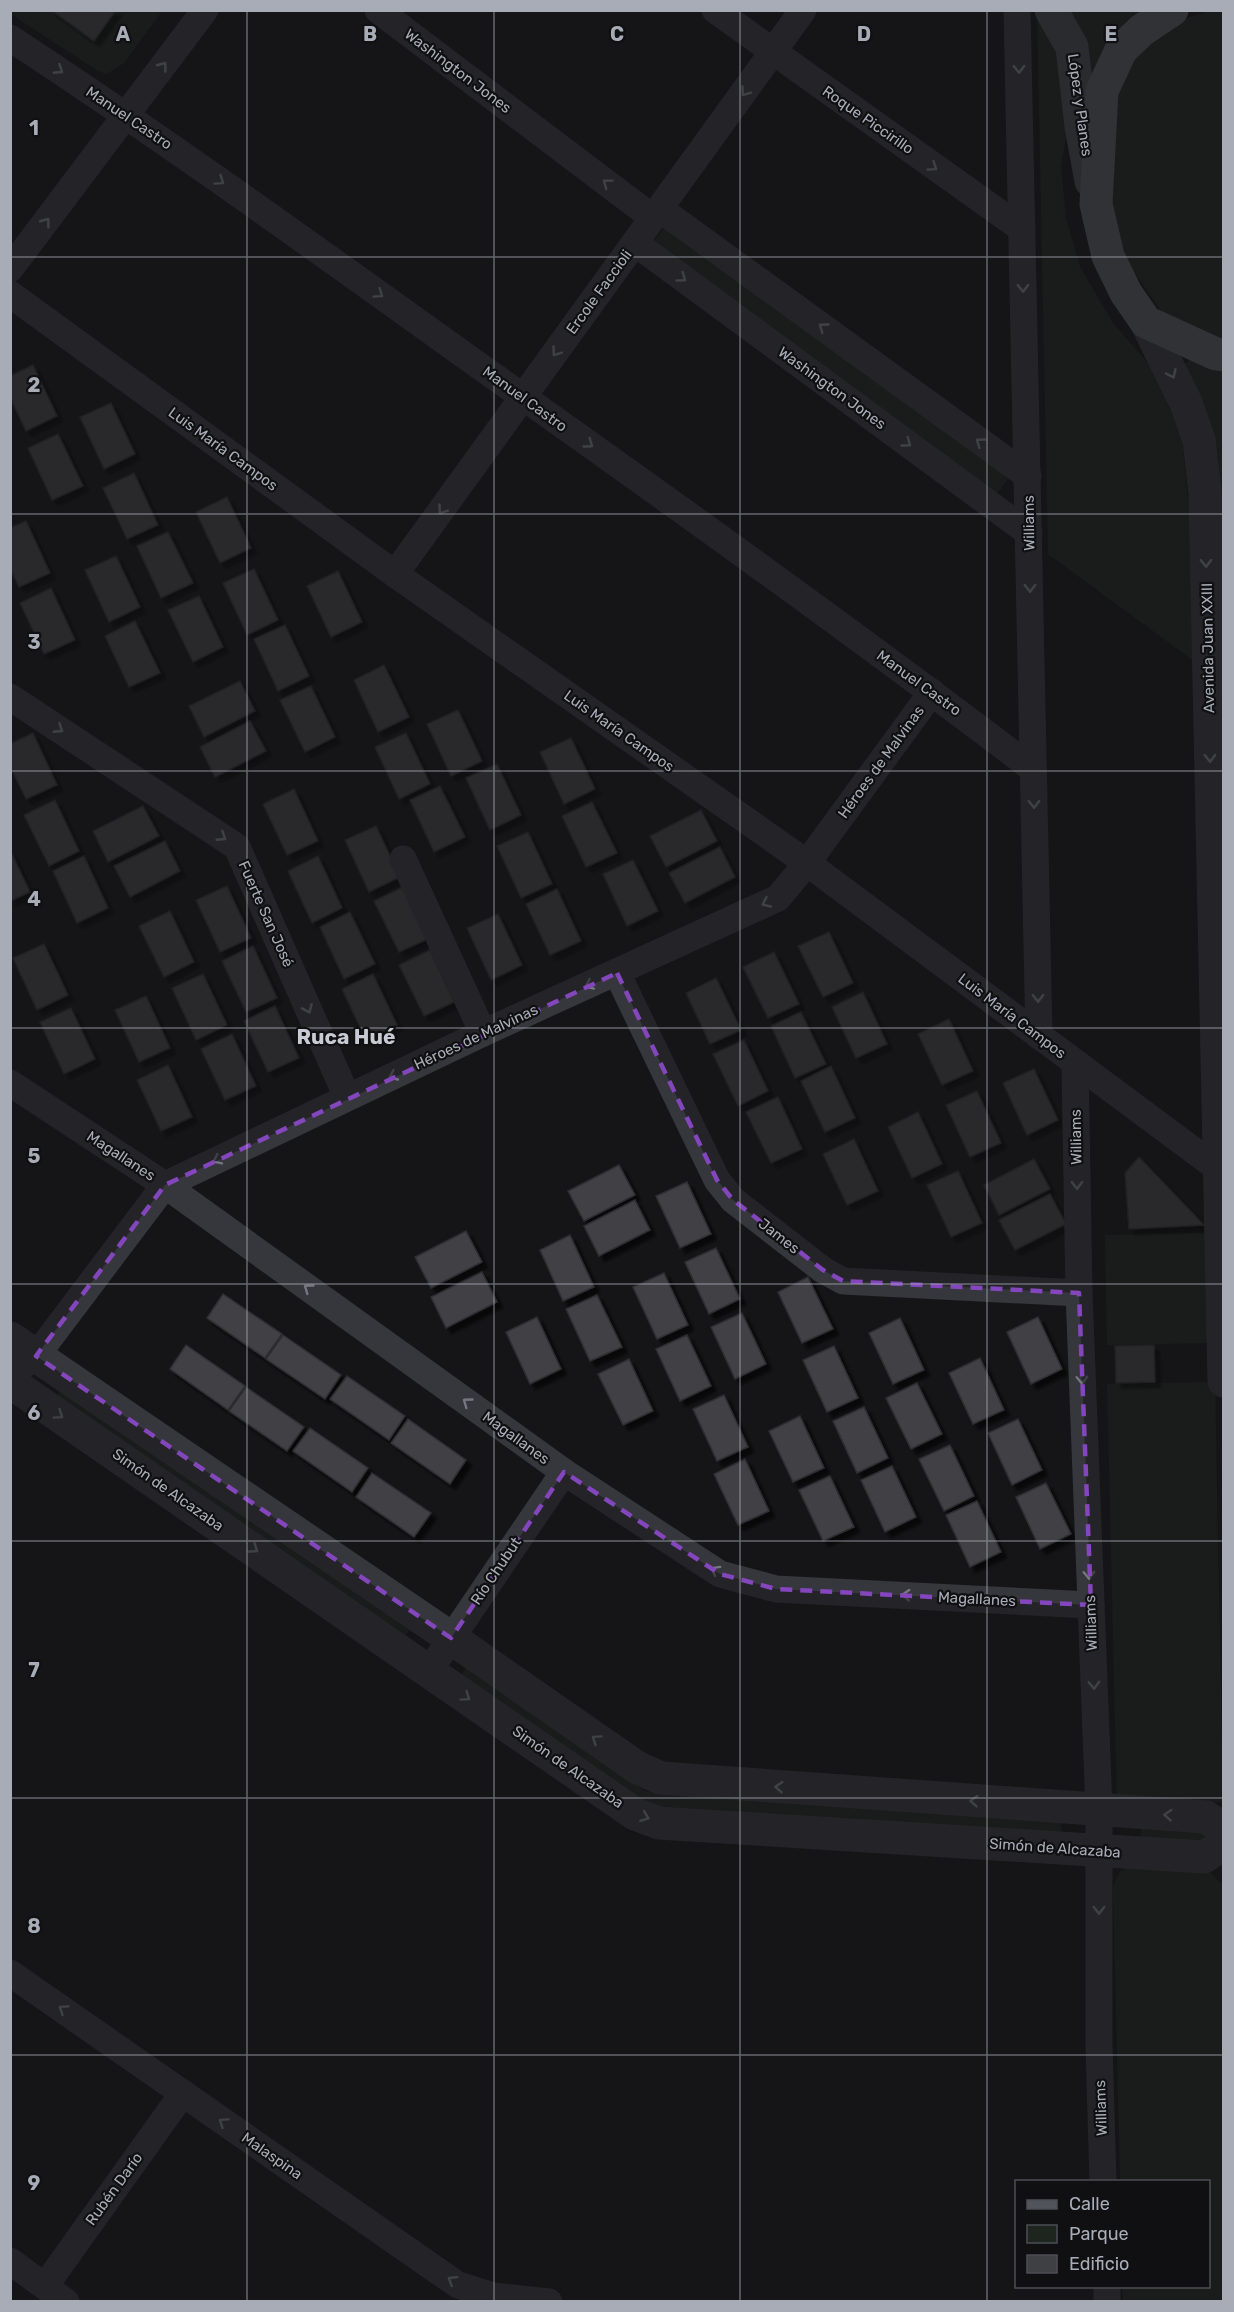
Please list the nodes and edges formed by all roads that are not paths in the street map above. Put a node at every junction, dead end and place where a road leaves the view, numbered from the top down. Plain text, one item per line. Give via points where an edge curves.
1 (205, 10) edge
2 (378, 10) edge
3 (715, 10) edge
4 (803, 10) edge
5 (1017, 10) edge
6 (1051, 10) edge
7 (1172, 10) edge
8 (10, 38) edge
9 (773, 53) junction
10 (127, 115) junction
11 (1096, 204) junction
12 (656, 213) junction
13 (1022, 229) junction
14 (635, 243) junction
15 (10, 268) edge
16 (10, 294) edge
17 (1146, 322) junction
18 (1224, 355) edge
19 (524, 397) junction
20 (1028, 476) junction
21 (1029, 533) junction
22 (395, 574) junction
23 (932, 692) junction
24 (10, 697) edge
25 (1034, 769) junction
26 (402, 859) dead end
27 (807, 863) junction
28 (617, 973) junction
29 (483, 1033) junction
30 (1038, 1036) junction
31 (1075, 1064) junction
32 (10, 1083) edge
33 (347, 1097) junction
34 (1221, 1171) edge
35 (165, 1185) junction
36 (1079, 1293) junction
37 (23, 1347) edge
38 (10, 1375) edge
39 (1224, 1381) edge
40 (10, 1382) edge
41 (564, 1472) junction
42 (1091, 1605) junction
43 (451, 1638) junction
44 (429, 1671) junction
45 (1099, 1810) junction
46 (1224, 1829) edge
47 (1224, 1844) edge
48 (1098, 1852) junction
49 (10, 1973) edge
50 (183, 2093) junction
51 (1103, 2180) edge
52 (10, 2261) edge
53 (45, 2286) junction
54 (66, 2301) edge
55 (549, 2301) edge

10 -> 1 street
12 -> 2 street, Washington Jones
3 - 9 street, Roque Piccirillo
4 - 9 street, Ercole Faccioli
5 -> 13 street, Williams
6 - 11 main road, López y Planes via 1072,46 1081,126
7 - 11 main road via 1121,50 1102,91
8 -> 10 street, Manuel Castro
9 -> 12 street, Ercole Faccioli
9 -> 13 street, Roque Piccirillo
15 -> 10 street
10 -> 19 street, Manuel Castro
11 - 17 main road via 1108,256
12 - 14 street, Ercole Faccioli
20 -> 12 street, Washington Jones
13 -> 20 street, Williams
14 -> 19 street, Ercole Faccioli
14 -> 21 street, Washington Jones
16 - 22 street, Luis María Campos
17 - 18 main road
17 -> 34 street, Avenida Juan XXIII via 1186,403 1199,440 1205,493
19 -> 22 street, Ercole Faccioli
19 -> 23 street, Manuel Castro
20 - 21 street, Williams
21 -> 25 street, Williams
22 - 27 street, Luis María Campos
23 - 25 street, Manuel Castro
23 - 27 street, Héroes de Malvinas
24 -> 33 street, Fuerte San José via 237,847
25 -> 30 street, Williams
26 - 29 street
27 -> 28 street, Héroes de Malvinas via 778,898
27 - 30 street, Luis María Campos
28 -> 29 street, Héroes de Malvinas
28 - 36 street, James via 717,1180 734,1200 823,1270 843,1281
29 -> 33 street, Héroes de Malvinas
30 - 31 street, Luis María Campos
31 - 34 street, Luis María Campos
31 -> 36 street, Williams
32 - 35 street, Magallanes
33 -> 35 street, Héroes de Malvinas
34 - 39 street, Avenida Juan XXIII
35 - 37 street, Héroes de Malvinas
41 -> 35 street, Magallanes
36 -> 42 street, Williams
37 - 38 street, Héroes de Malvinas
37 - 43 street
40 -> 44 street, Simón de Alcazaba
42 -> 41 street, Magallanes via 765,1586 720,1574
41 - 43 street, Río Chubut
42 -> 45 street, Williams
43 - 44 street, Río Chubut
45 -> 43 street via 662,1779 638,1768
44 -> 48 street, Simón de Alcazaba via 635,1814 659,1823
46 -> 45 street via 1206,1817
45 - 48 street, Williams
47 - 48 street, Simón de Alcazaba via 1204,1857
48 -> 51 street, Williams
50 -> 49 street, Malaspina
50 - 53 street, Rubén Darío
55 -> 50 street, Malaspina via 493,2296 458,2285
52 - 53 street
53 - 54 street

